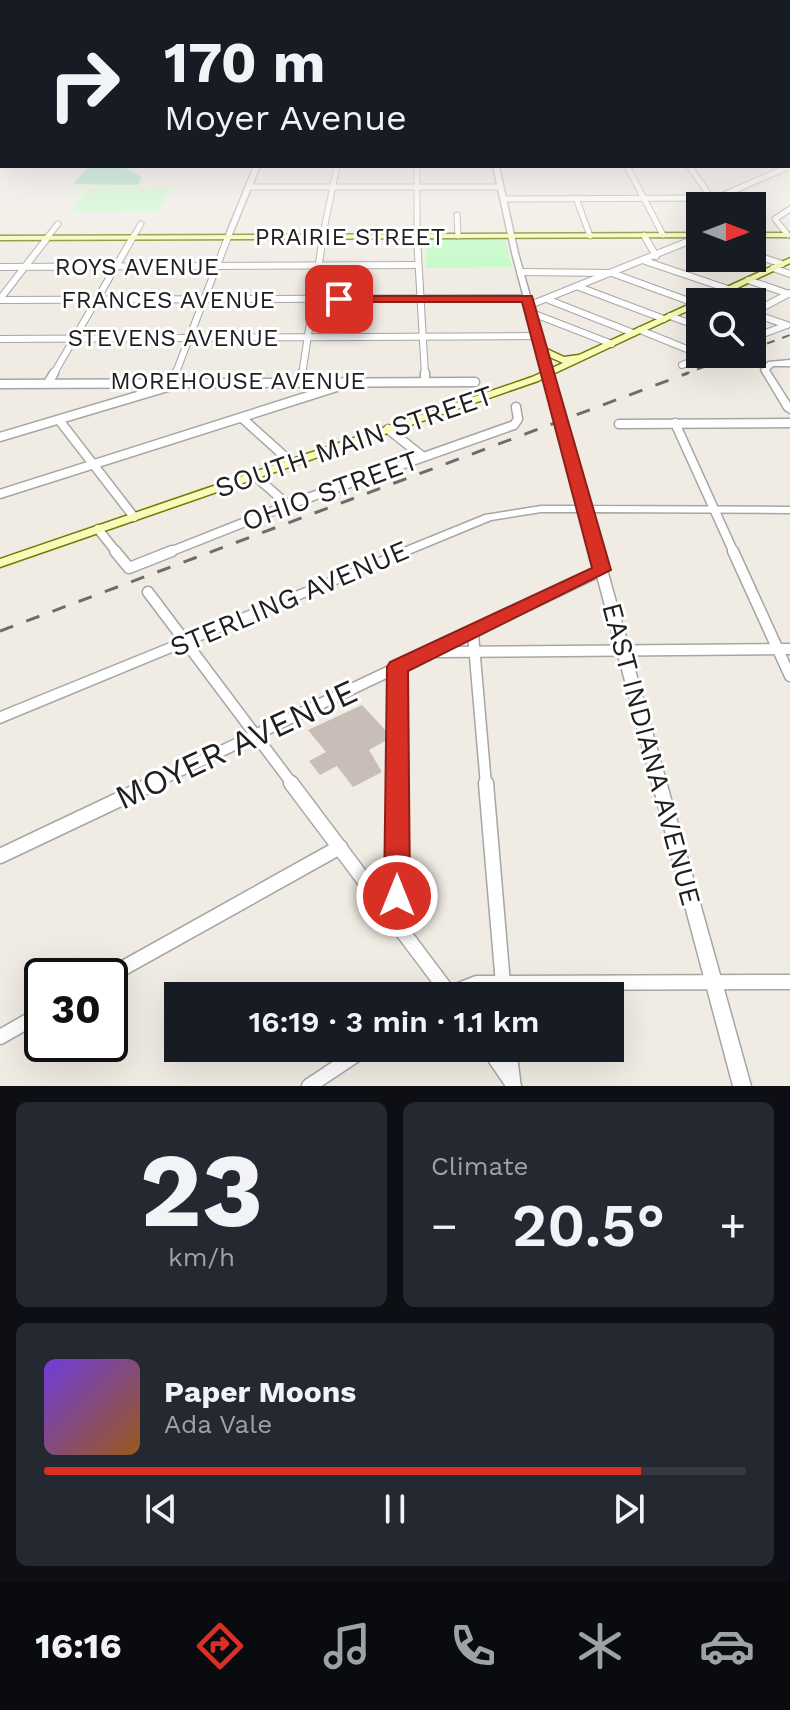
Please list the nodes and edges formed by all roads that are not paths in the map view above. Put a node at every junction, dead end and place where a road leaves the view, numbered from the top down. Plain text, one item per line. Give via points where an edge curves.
1 (636, 185) edge
2 (248, 187) joint
3 (333, 187) junction
4 (416, 187) junction
5 (500, 187) joint
6 (576, 198) junction
7 (643, 198) junction
8 (503, 199) junction
9 (686, 199) edge
10 (790, 209) edge
11 (457, 215) dead end
12 (58, 224) dead end
13 (141, 224) dead end
14 (644, 235) junction
15 (663, 235) junction
16 (686, 235) edge
17 (766, 235) edge
18 (789, 235) edge
19 (416, 236) junction
20 (458, 236) junction
21 (511, 236) junction
22 (590, 236) junction
23 (228, 237) junction
24 (322, 237) junction
25 (0, 238) edge
26 (47, 238) junction
27 (132, 238) junction
28 (686, 244) edge
29 (656, 256) junction
30 (645, 261) junction
31 (781, 264) edge
32 (418, 265) junction
33 (216, 266) junction
34 (317, 266) junction
35 (0, 267) edge
36 (25, 267) junction
37 (116, 267) junction
38 (520, 272) junction
39 (612, 273) junction
40 (790, 274) edge
41 (748, 280) junction
42 (579, 287) junction
43 (725, 288) edge
44 (730, 288) edge
45 (790, 293) edge
46 (420, 298) junction
47 (313, 299) junction
48 (686, 299) edge
49 (0, 300) edge
50 (97, 300) junction
51 (203, 300) junction
52 (549, 300) junction
53 (530, 305) junction
54 (766, 306) edge
55 (686, 309) edge
56 (667, 318) junction
57 (766, 318) edge
58 (686, 323) edge
59 (636, 332) junction
60 (766, 333) edge
61 (538, 336) junction
62 (422, 337) junction
63 (190, 338) junction
64 (306, 338) junction
65 (0, 339) edge
66 (74, 339) junction
67 (612, 344) junction
68 (686, 348) edge
69 (599, 350) junction
70 (544, 351) junction
71 (686, 363) edge
72 (790, 363) edge
73 (682, 365) dead end
74 (549, 374) junction
75 (425, 380) junction
76 (301, 381) junction
77 (346, 381) junction
78 (174, 382) junction
79 (475, 382) dead end
80 (48, 383) junction
81 (3, 385) edge
82 (516, 407) dead end
83 (790, 410) edge
84 (242, 418) junction
85 (59, 420) junction
86 (675, 423) junction
87 (790, 423) edge
88 (619, 424) dead end
89 (388, 429) junction
90 (0, 437) edge
91 (422, 456) junction
92 (291, 462) junction
93 (94, 465) junction
94 (254, 475) junction
95 (0, 494) edge
96 (288, 505) junction
97 (586, 510) junction
98 (790, 510) edge
99 (714, 511) junction
100 (134, 517) junction
101 (98, 529) junction
102 (0, 563) edge
103 (602, 570) junction
104 (148, 592) dead end
105 (473, 634) junction
106 (184, 642) junction
107 (784, 648) edge
108 (624, 650) junction
109 (431, 652) junction
110 (474, 652) junction
111 (397, 667) junction
112 (790, 676) edge
113 (0, 718) edge
114 (255, 735) junction
115 (340, 847) junction
116 (0, 856) edge
117 (391, 915) junction
118 (128, 965) edge
119 (439, 982) edge
120 (502, 982) edge
121 (714, 982) junction
122 (790, 982) edge
123 (624, 985) edge
124 (24, 1023) edge
125 (0, 1037) edge
126 (345, 1062) edge
127 (498, 1062) edge
128 (511, 1062) edge
129 (514, 1085) edge
130 (309, 1086) edge
131 (742, 1086) edge

1 - 7 street
2 - 3 street
2 - 23 street
3 - 4 street
3 - 24 street
4 - 5 street
4 - 19 street
5 - 8 street, EAST INDIANA AVENUE
6 - 7 street
6 - 8 street
6 - 22 street
7 - 9 street
7 - 15 street
8 - 21 street, EAST INDIANA AVENUE
10 - 18 street via 775,219
11 - 20 street
12 - 26 street
13 - 27 street
14 - 15 main road, PRAIRIE STREET
14 - 22 main road, PRAIRIE STREET
14 - 29 street
15 - 16 main road, PRAIRIE STREET
17 - 18 main road
19 - 20 main road, PRAIRIE STREET
19 - 24 main road, PRAIRIE STREET
19 - 32 street
20 - 21 main road, PRAIRIE STREET
21 - 22 main road, PRAIRIE STREET
21 - 38 street, EAST INDIANA AVENUE
23 - 24 main road, PRAIRIE STREET
23 - 27 main road, PRAIRIE STREET
23 - 33 street
24 - 34 street
25 - 26 main road, PRAIRIE STREET
26 - 27 main road, PRAIRIE STREET
26 - 36 street
27 - 37 street
28 - 29 street
29 - 30 street
30 - 39 street
30 - 43 street
31 - 40 street
31 - 41 main road, SOUTH MAIN STREET
32 - 34 street, ROYS AVENUE
32 - 46 street
33 - 34 street, ROYS AVENUE
33 - 37 street, ROYS AVENUE
33 - 51 street
34 - 47 street
35 - 36 street, ROYS AVENUE
36 - 37 street, ROYS AVENUE
36 - 49 street
37 - 50 street
38 - 39 street
38 - 53 street, EAST INDIANA AVENUE
39 - 42 street
39 - 48 street
41 - 44 main road, SOUTH MAIN STREET
41 - 45 street
42 - 52 street
42 - 56 street
45 - 54 street
46 - 47 street, FRANCES AVENUE
46 - 53 street, FRANCES AVENUE
46 - 62 street
47 - 51 street, FRANCES AVENUE
47 - 64 street
49 - 50 street, FRANCES AVENUE
50 - 51 street, FRANCES AVENUE
50 - 66 street
51 - 63 street
52 - 53 street
52 - 59 street
53 - 61 street, EAST INDIANA AVENUE
53 - 67 street
55 - 56 main road, SOUTH MAIN STREET
56 - 58 street
56 - 59 main road, SOUTH MAIN STREET
57 - 60 street via 787,325
59 - 67 main road, SOUTH MAIN STREET
59 - 68 street
61 - 62 street, STEVENS AVENUE
61 - 70 street, EAST INDIANA AVENUE
62 - 64 street, STEVENS AVENUE
62 - 75 street
63 - 64 street, STEVENS AVENUE
63 - 66 street, STEVENS AVENUE
63 - 78 street
64 - 76 street
65 - 66 street, STEVENS AVENUE
66 - 80 street
67 - 69 main road, SOUTH MAIN STREET
69 - 70 main road via 566,360
69 - 74 main road, SOUTH MAIN STREET
70 - 74 street, EAST INDIANA AVENUE
71 - 73 street
72 - 83 street via 768,365 766,372
74 - 89 main road, SOUTH MAIN STREET
74 - 97 street, EAST INDIANA AVENUE
75 - 77 street, MOREHOUSE AVENUE
75 - 79 street, MOREHOUSE AVENUE
76 - 77 street, MOREHOUSE AVENUE
76 - 78 street, MOREHOUSE AVENUE
77 - 84 street
78 - 80 street, MOREHOUSE AVENUE
78 - 85 street
80 - 81 street, MOREHOUSE AVENUE
82 - 91 street, OHIO STREET via 514,425
84 - 92 street
84 - 93 street
85 - 90 street
85 - 93 street
86 - 87 street
86 - 88 street
86 - 99 street
89 - 91 street
89 - 92 main road, SOUTH MAIN STREET
91 - 96 street, OHIO STREET
92 - 94 main road, SOUTH MAIN STREET
93 - 95 street
93 - 100 street
94 - 96 street
94 - 100 main road, SOUTH MAIN STREET
96 - 101 street, OHIO STREET via 129,568
97 - 99 street, STERLING AVENUE
97 - 103 street, EAST INDIANA AVENUE
97 - 106 street, STERLING AVENUE via 526,510 472,522
98 - 99 street, STERLING AVENUE
99 - 107 street
100 - 101 main road, SOUTH MAIN STREET
101 - 102 main road, SOUTH MAIN STREET
103 - 105 street, MOYER AVENUE
103 - 108 street, EAST INDIANA AVENUE
104 - 106 street
105 - 109 street, MOYER AVENUE
105 - 110 street
106 - 113 street, STERLING AVENUE
106 - 114 street
107 - 108 street
107 - 112 street
108 - 110 street
108 - 121 street, EAST INDIANA AVENUE
109 - 110 street
109 - 111 street, MOYER AVENUE
110 - 120 street
111 - 114 street, MOYER AVENUE
111 - 117 street via 397,896
114 - 115 street
114 - 116 street, MOYER AVENUE
115 - 117 street
115 - 118 street
117 - 119 street
121 - 122 street
121 - 123 street
121 - 131 street, EAST INDIANA AVENUE
124 - 125 street
126 - 130 street
127 - 129 street
128 - 129 street

